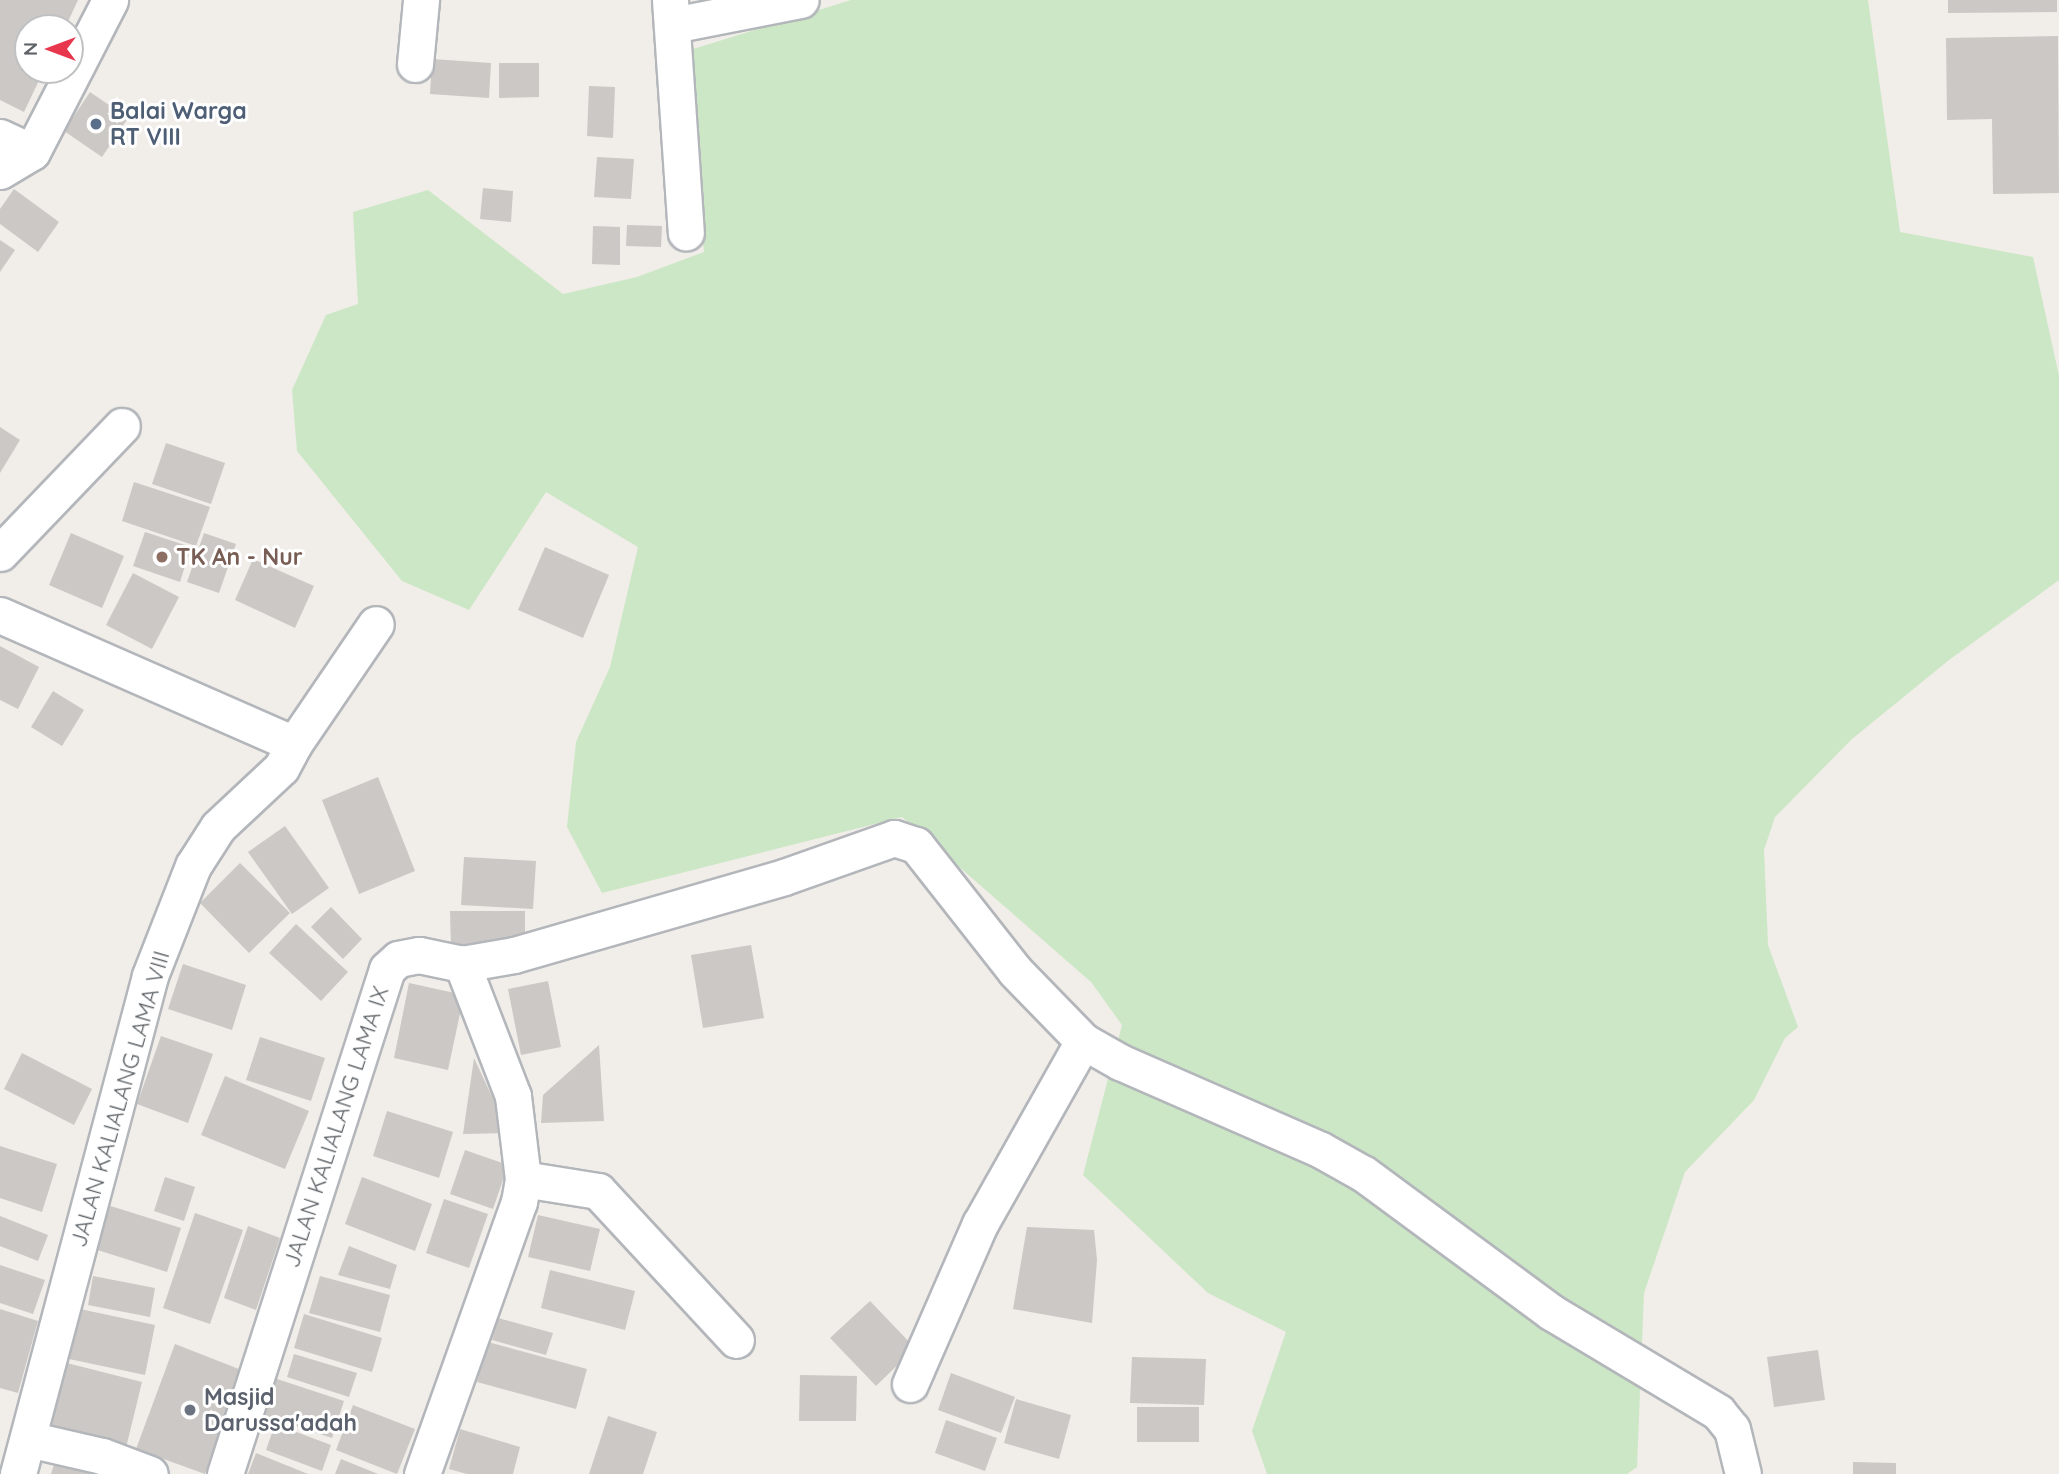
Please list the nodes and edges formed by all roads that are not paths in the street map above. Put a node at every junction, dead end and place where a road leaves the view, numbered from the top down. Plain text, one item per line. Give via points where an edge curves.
1 (109, 0) edge
2 (421, 0) edge
3 (801, 0) edge
4 (671, 13) edge
5 (415, 64) dead end
6 (0, 137) edge
7 (32, 152) junction
8 (0, 171) edge
9 (686, 233) dead end
10 (122, 426) dead end
11 (0, 553) edge
12 (0, 615) edge
13 (376, 624) dead end
14 (294, 744) junction
15 (462, 964) junction
16 (1083, 1041) junction
17 (523, 1179) junction
18 (736, 1340) dead end
19 (910, 1384) dead end
20 (28, 1439) junction
21 (18, 1474) edge
22 (150, 1474) edge
23 (225, 1474) edge
24 (422, 1474) edge
25 (1742, 1474) edge

1 - 7 street
2 - 5 street
3 - 4 street
4 - 9 street
6 - 7 street
7 - 8 street
10 - 11 street
12 - 14 street
13 - 14 street, JALAN KALIALANG LAMA VIII
14 - 20 street, JALAN KALIALANG LAMA VIII via 281,768 218,827 193,866 150,976
15 - 16 street via 514,955 784,877 894,838 916,845 1015,971
15 - 17 street via 513,1096
15 - 23 street, JALAN KALIALANG LAMA IX via 419,955 398,959 387,969
16 - 19 street via 980,1224
16 - 25 street via 1364,1174 1552,1312 1718,1412 1732,1429
17 - 18 street via 598,1191
17 - 24 street via 519,1202
20 - 21 street, JALAN KALIALANG LAMA VIII
20 - 22 street via 103,1456

